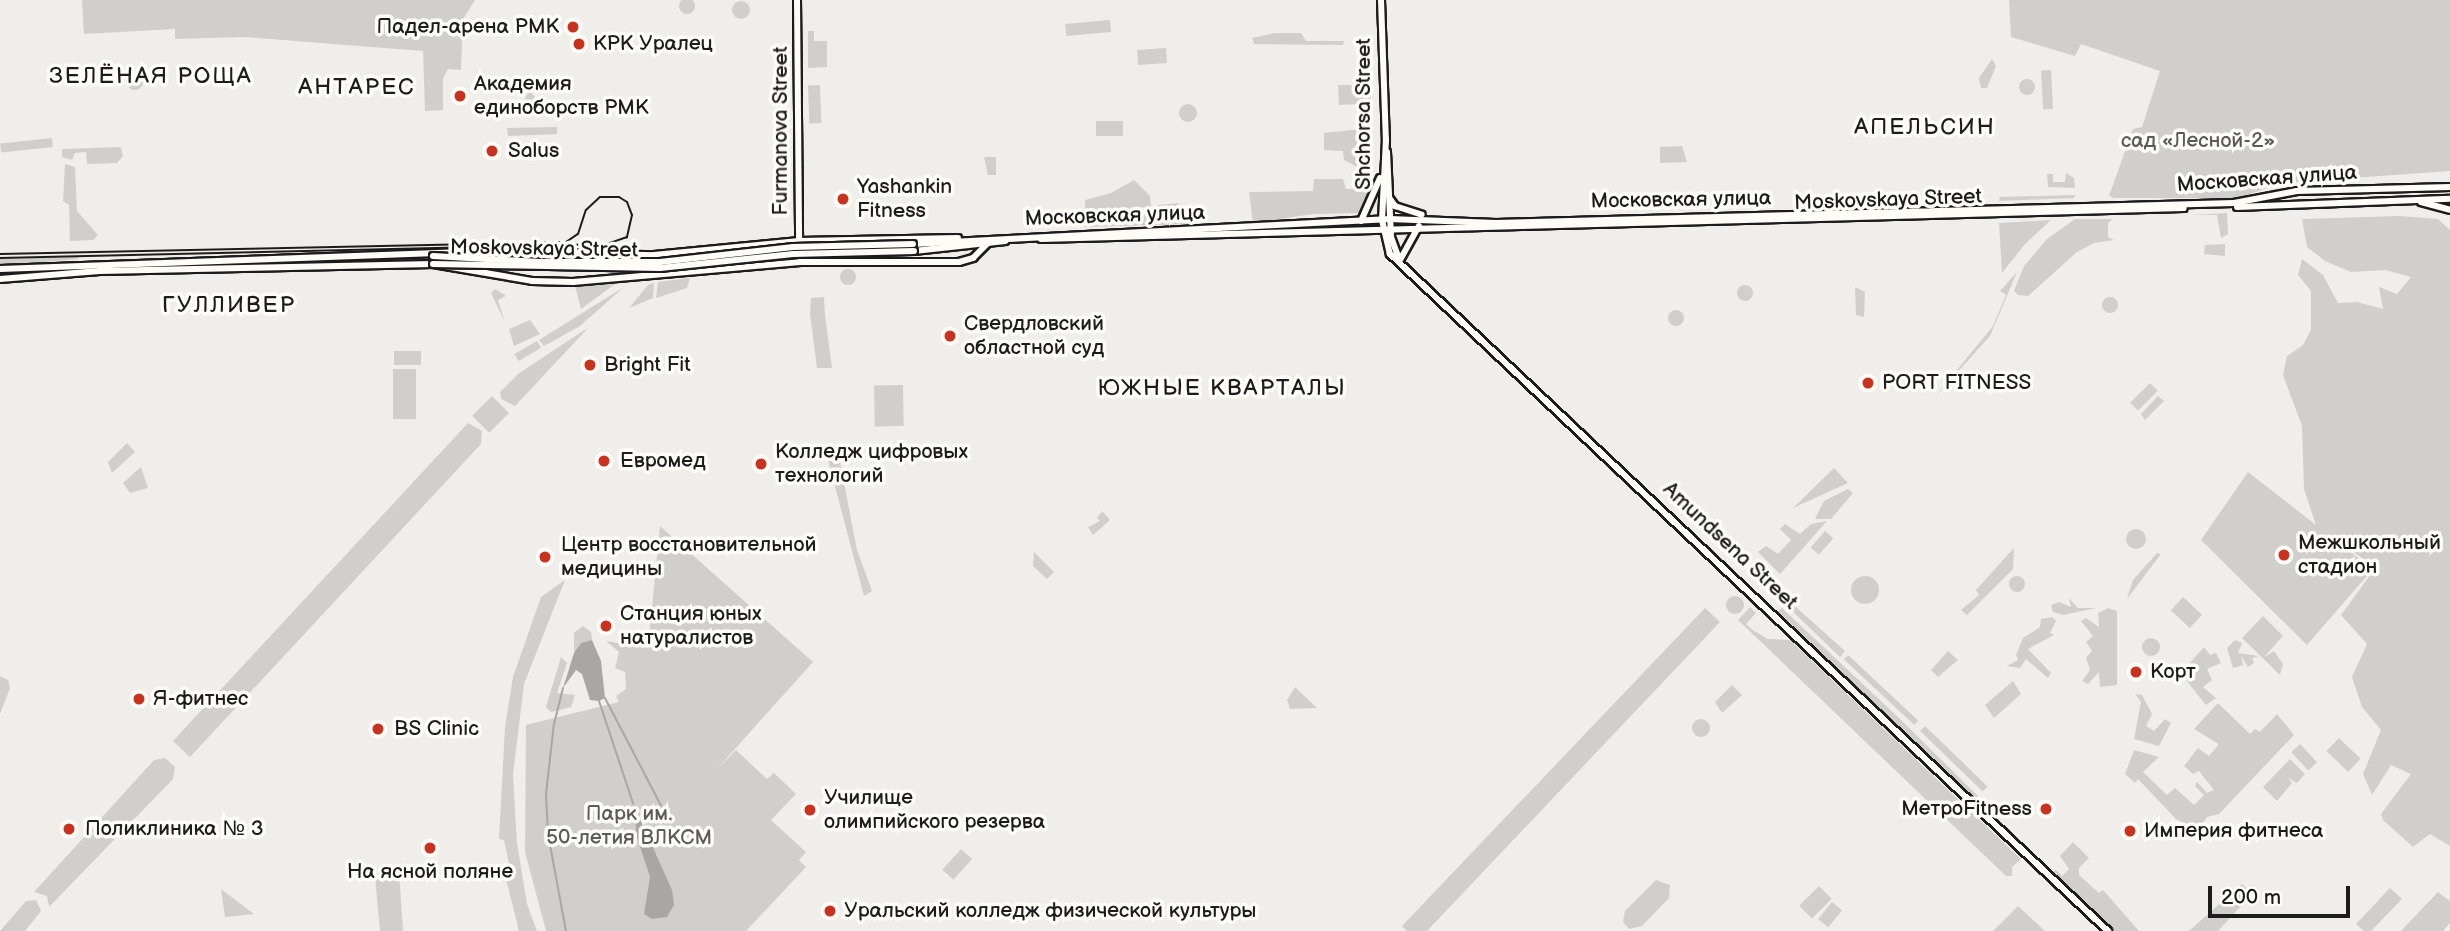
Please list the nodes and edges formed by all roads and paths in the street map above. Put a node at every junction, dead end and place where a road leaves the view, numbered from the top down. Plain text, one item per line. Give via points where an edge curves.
1 (797, 0) edge
2 (1381, 0) edge
3 (1386, 139) junction
4 (1381, 173) junction
5 (2450, 187) edge
6 (1389, 198) junction
7 (2412, 200) junction
8 (2450, 200) edge
9 (2450, 210) edge
10 (1455, 219) junction
11 (1361, 221) junction
12 (1387, 224) junction
13 (1419, 226) junction
14 (987, 240) junction
15 (799, 241) junction
16 (913, 247) junction
17 (433, 256) junction
18 (1399, 260) junction
19 (800, 262) junction
20 (82, 263) junction
21 (433, 264) junction
22 (0, 269) edge
23 (83, 272) junction
24 (0, 279) edge
25 (2108, 931) edge

1 - 15 main road, Furmanova Street
2 - 3 main road, Shchorsa Street
3 - 4 main road, Shchorsa Street
3 - 6 main road
4 - 11 main road
4 - 12 main road, Shchorsa Street
5 - 10 main road, Московская улица via 2297,191 2234,203 1496,223
6 - 10 main road via 1395,206 1418,215
6 - 12 main road
7 - 8 main road, Московская улица
7 - 9 main road
7 - 13 main road, Московская улица via 1809,220
10 - 12 main road, Московская улица
11 - 12 main road, Московская улица
11 - 14 main road, Московская улица
12 - 13 main road, Московская улица
12 - 14 main road, Московская улица
12 - 18 main road
13 - 18 main road
14 - 15 main road
14 - 16 main road, Московская улица
14 - 19 main road via 973,258 959,262
15 - 17 main road, bridge via 644,255 540,251
15 - 19 main road, Furmanova Street
16 - 17 main road, Moskovskaya Street, bridge via 793,247 660,262
16 - 21 main road, Moskovskaya Street, bridge via 660,268
17 - 20 main road, Moskovskaya Street
18 - 25 main road
19 - 21 main road, bridge via 547,282
20 - 22 main road
20 - 23 main road
21 - 23 main road, Moskovskaya Street
23 - 24 main road

